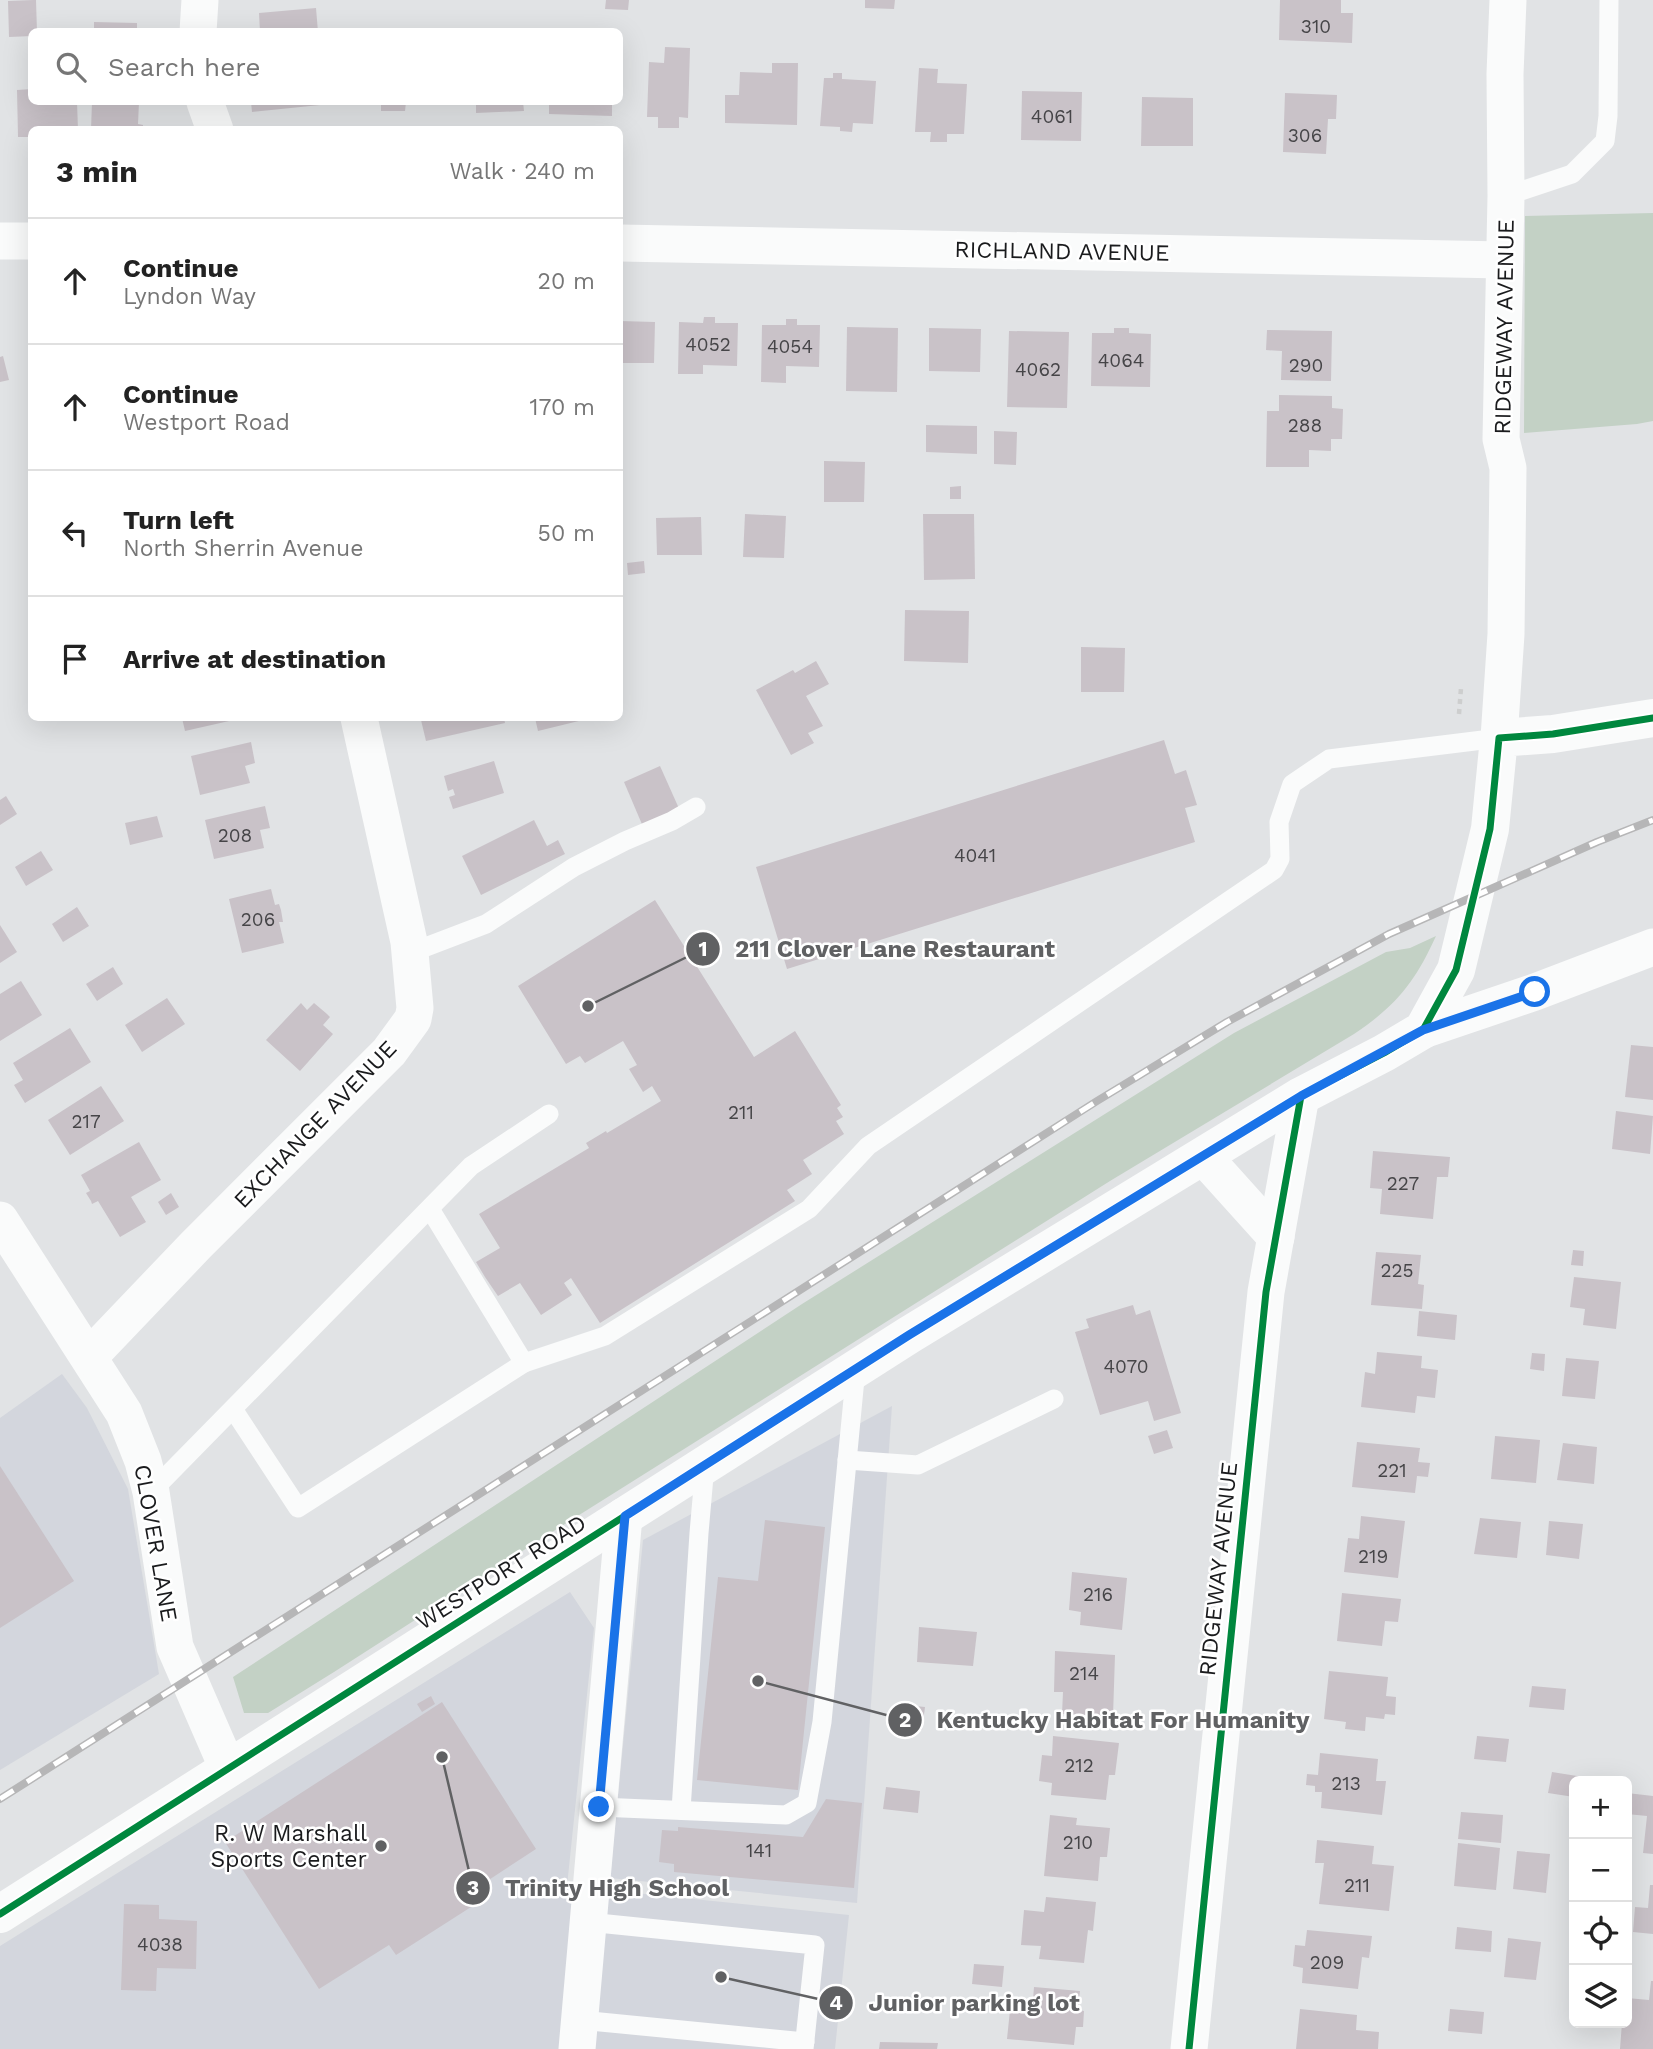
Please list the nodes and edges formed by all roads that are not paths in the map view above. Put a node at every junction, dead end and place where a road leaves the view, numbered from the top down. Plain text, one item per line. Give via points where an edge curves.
1 (200, 0) edge
2 (1508, 0) edge
3 (1609, 0) edge
4 (198, 28) edge
5 (206, 105) edge
6 (214, 126) edge
7 (1506, 196) junction
8 (0, 241) edge
9 (28, 241) edge
10 (623, 243) edge
11 (1504, 260) junction
12 (1653, 718) edge
13 (360, 721) edge
14 (1499, 738) junction
15 (696, 807) dead end
16 (1653, 947) edge
17 (410, 953) junction
18 (1423, 1030) junction
19 (1301, 1096) junction
20 (550, 1115) dead end
21 (1203, 1156) junction
22 (430, 1209) junction
23 (0, 1220) edge
24 (1276, 1237) junction
25 (89, 1357) junction
26 (524, 1363) junction
27 (856, 1368) junction
28 (1054, 1399) dead end
29 (233, 1409) junction
30 (847, 1460) junction
31 (705, 1465) junction
32 (151, 1492) junction
33 (625, 1516) junction
34 (228, 1769) junction
35 (599, 1807) junction
36 (681, 1810) junction
37 (0, 1914) edge
38 (588, 1922) junction
39 (579, 2035) edge
40 (804, 2045) edge
41 (1189, 2049) edge

1 - 4 street
2 - 7 street, RIDGEWAY AVENUE
3 - 7 lane via 1605,141 1572,174
5 - 6 street
7 - 11 street, RIDGEWAY AVENUE
8 - 9 street
10 - 11 street, RICHLAND AVENUE
11 - 14 street, RIDGEWAY AVENUE via 1502,439 1508,468 1507,607
12 - 14 main road
13 - 17 street, EXCHANGE AVENUE
14 - 18 main road via 1490,829 1456,970
14 - 26 lane via 1329,759 1292,784 1279,822 1280,859 1274,870 868,1146 809,1209 606,1336
15 - 17 lane via 574,867 486,924
16 - 18 street
17 - 25 street, EXCHANGE AVENUE via 413,1019 389,1052
18 - 19 main road, WESTPORT ROAD
19 - 21 main road, WESTPORT ROAD
19 - 24 street, RIDGEWAY AVENUE
20 - 22 lane via 471,1166
21 - 24 street
21 - 27 main road, WESTPORT ROAD
22 - 26 lane
22 - 29 lane
23 - 25 street, CLOVER LANE
24 - 41 street, RIDGEWAY AVENUE via 1266,1292
25 - 32 street, CLOVER LANE via 124,1413
26 - 29 lane via 298,1508
27 - 30 lane
27 - 31 main road, WESTPORT ROAD
28 - 30 lane via 918,1465
29 - 32 lane
30 - 36 lane via 822,1722 807,1803 786,1815
31 - 33 main road, WESTPORT ROAD
31 - 36 lane
32 - 34 street, CLOVER LANE via 175,1647
33 - 34 main road, WESTPORT ROAD
33 - 35 street
34 - 37 main road, WESTPORT ROAD
35 - 36 lane
35 - 38 street
38 - 39 street
38 - 40 lane via 816,1945
39 - 40 lane

